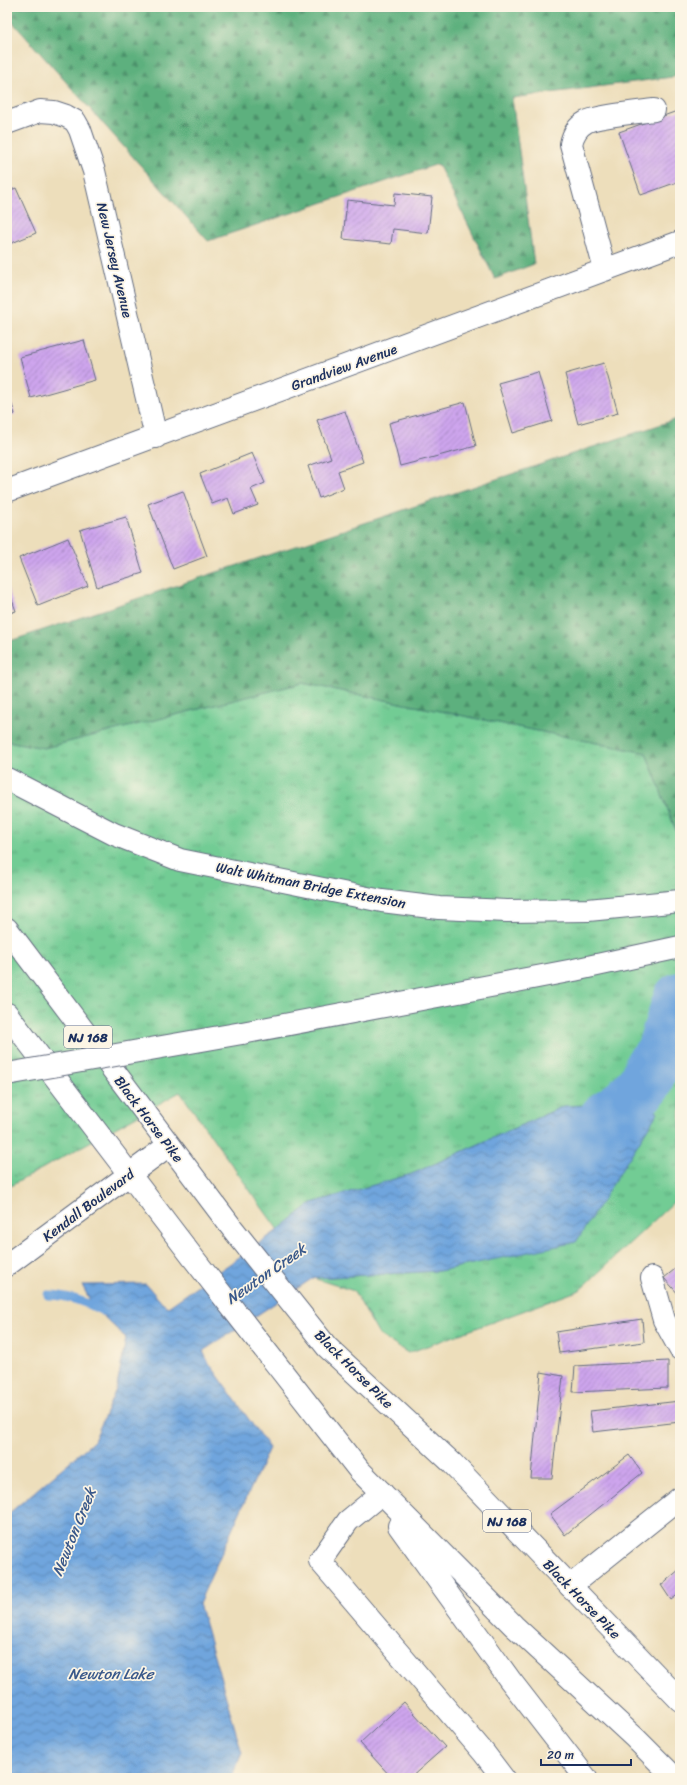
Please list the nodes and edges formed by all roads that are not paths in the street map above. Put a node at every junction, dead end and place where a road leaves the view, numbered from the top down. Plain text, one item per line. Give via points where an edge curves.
1 (654, 110) dead end
2 (7, 123) edge
3 (680, 242) edge
4 (605, 270) junction
5 (156, 437) junction
6 (7, 491) edge
7 (7, 779) edge
8 (680, 901) edge
9 (7, 929) edge
10 (680, 947) edge
11 (7, 1014) edge
12 (7, 1074) edge
13 (169, 1145) junction
14 (129, 1174) junction
15 (7, 1265) edge
16 (652, 1278) dead end
17 (680, 1348) edge
18 (380, 1495) junction
19 (680, 1498) edge
20 (570, 1586) junction
21 (680, 1700) edge
22 (503, 1778) edge
23 (586, 1778) edge
24 (675, 1778) edge

1 - 4 main road via 587,121 577,128 572,136 571,144
2 - 5 main road, New Jersey Avenue via 40,112 54,112 75,122 80,130 94,171
3 - 4 main road, Grandview Avenue
4 - 5 main road, Grandview Avenue
5 - 6 main road, Grandview Avenue
7 - 8 main road, Walt Whitman Bridge Extension via 114,834 180,860 374,900 439,908 507,911 588,910
9 - 13 main road, Black Horse Pike / NJ 168
10 - 12 main road, bridge via 574,970 242,1033
11 - 14 main road
13 - 14 main road, Kendall Boulevard
13 - 20 main road, Black Horse Pike / NJ 168 via 327,1347 452,1463
14 - 15 main road, Kendall Boulevard
14 - 18 main road
16 - 17 main road via 664,1320
18 - 22 main road via 348,1521 320,1561
18 - 23 main road via 510,1680
18 - 24 main road
19 - 20 main road
20 - 21 main road, Black Horse Pike / NJ 168

